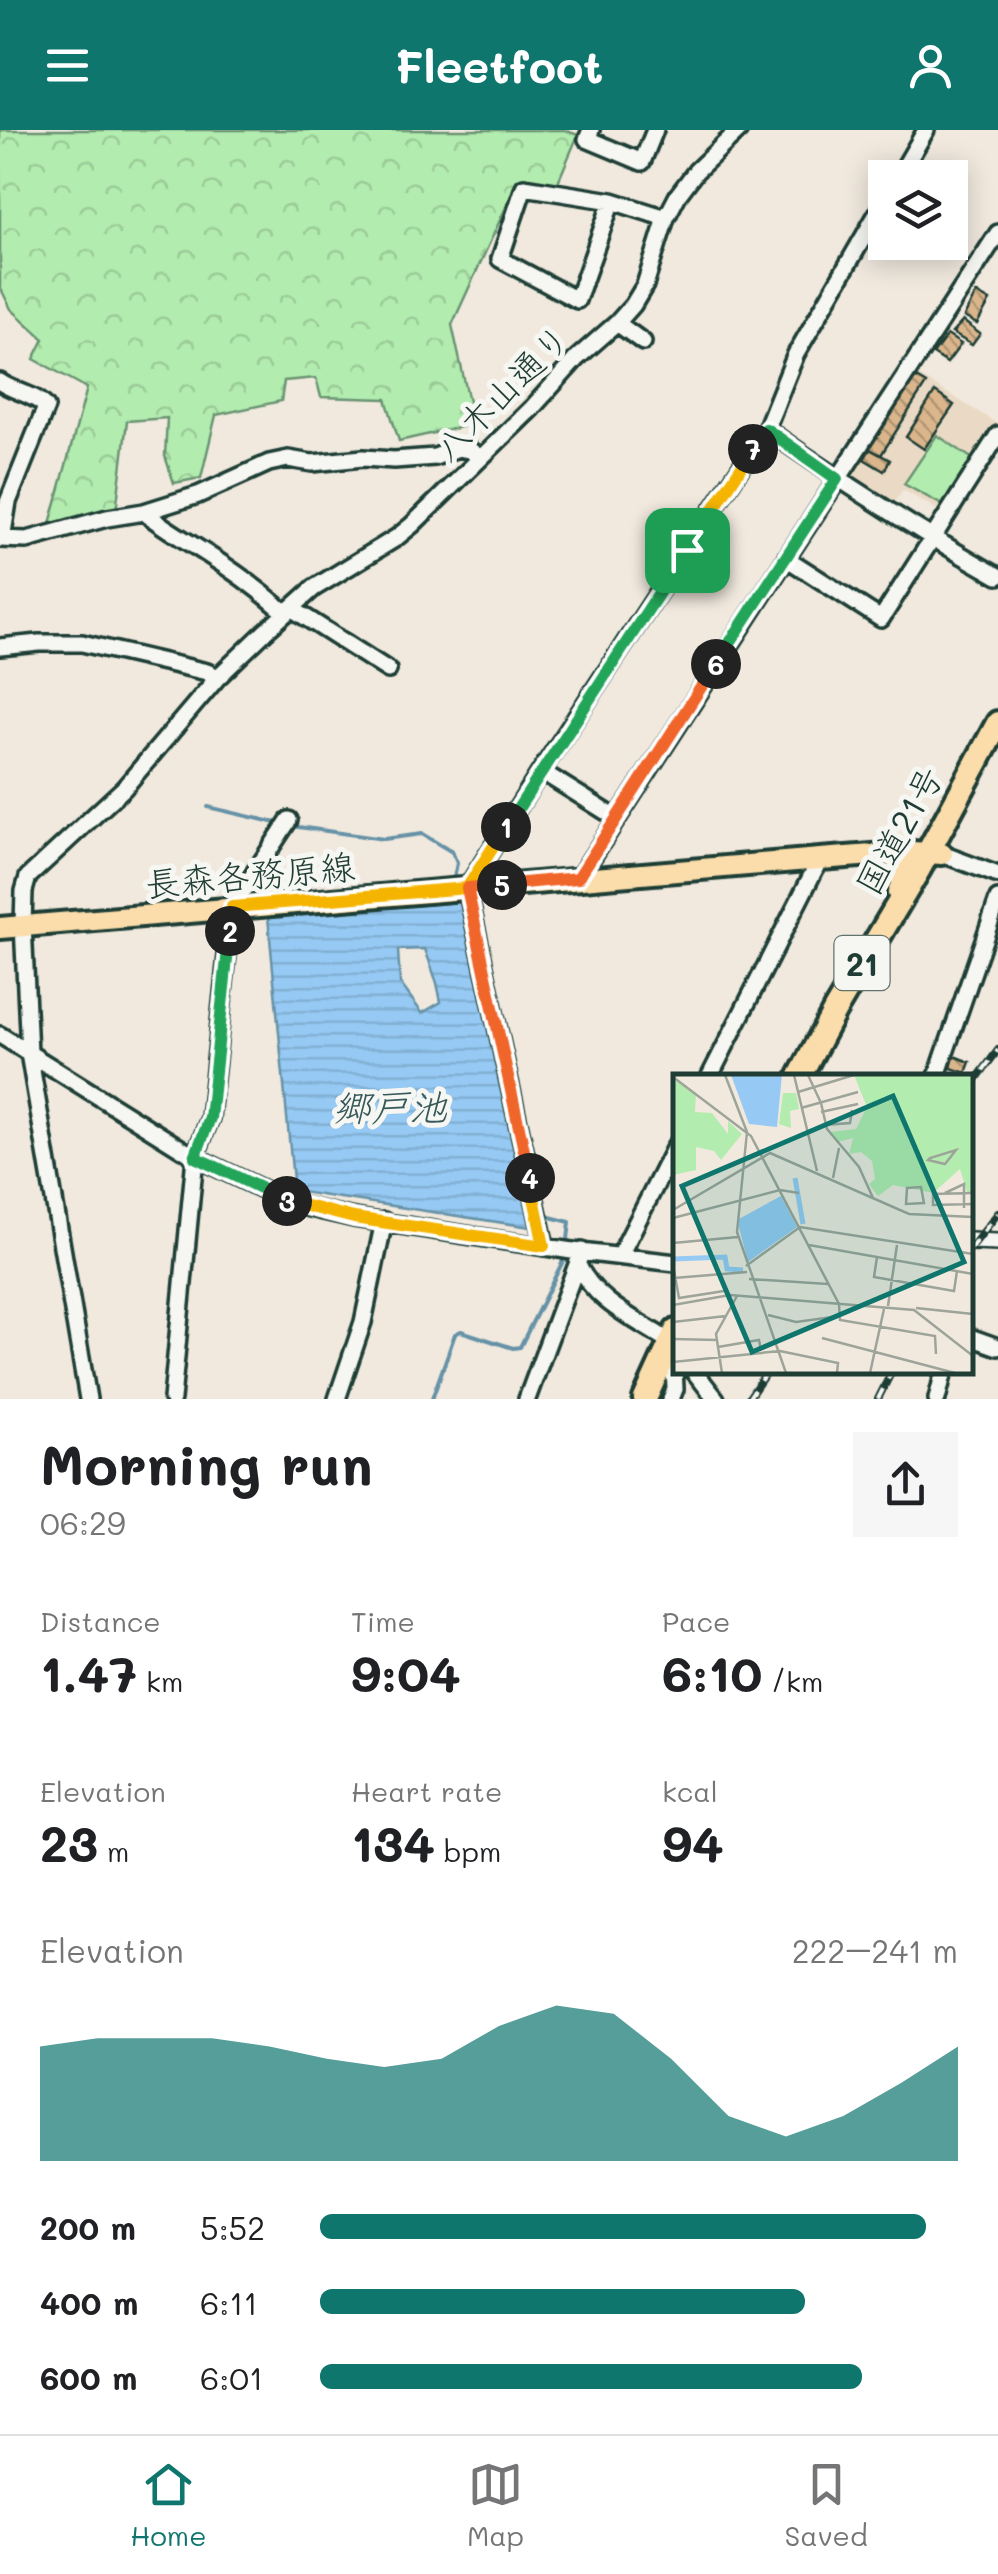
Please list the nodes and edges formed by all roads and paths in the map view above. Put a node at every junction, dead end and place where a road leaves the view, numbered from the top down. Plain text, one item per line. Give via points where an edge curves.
1 (591, 130) edge
2 (655, 130) edge
3 (739, 130) edge
4 (926, 130) edge
5 (908, 160) edge
6 (612, 201) junction
7 (666, 218) junction
8 (868, 229) edge
9 (998, 233) edge
10 (617, 323) junction
11 (642, 342) dead end
12 (0, 382) edge
13 (766, 429) junction
14 (998, 435) edge
15 (480, 458) junction
16 (837, 479) junction
17 (4, 502) edge
18 (144, 512) junction
19 (932, 538) junction
20 (1, 539) edge
21 (786, 558) junction
22 (998, 576) edge
23 (288, 611) junction
24 (0, 648) edge
25 (388, 670) dead end
26 (218, 677) junction
27 (998, 722) edge
28 (998, 754) edge
29 (541, 771) junction
30 (616, 818) junction
31 (286, 825) dead end
32 (934, 853) junction
33 (891, 854) junction
34 (820, 859) junction
35 (998, 875) edge
36 (578, 878) junction
37 (456, 889) junction
38 (998, 899) edge
39 (232, 907) junction
40 (889, 920) junction
41 (23, 924) junction
42 (0, 928) edge
43 (0, 1034) edge
44 (29, 1053) junction
45 (711, 1074) edge
46 (801, 1074) edge
47 (815, 1074) edge
48 (938, 1074) edge
49 (673, 1151) edge
50 (195, 1157) junction
51 (384, 1221) junction
52 (973, 1241) edge
53 (998, 1242) edge
54 (566, 1253) junction
55 (620, 1255) junction
56 (673, 1262) edge
57 (973, 1338) edge
58 (998, 1347) edge
59 (665, 1373) edge
60 (696, 1374) edge
61 (944, 1374) edge
62 (88, 1399) edge
63 (172, 1399) edge
64 (337, 1399) edge
65 (527, 1399) edge
66 (633, 1399) edge
67 (716, 1399) edge
68 (938, 1399) edge

1 - 2 street via 587,138 642,162
3 - 7 street, 八木山通り via 696,170
4 - 5 street
6 - 6 street via 524,187 500,259 578,300
6 - 7 street
7 - 10 street, 八木山通り via 645,284
8 - 13 street via 796,354
9 - 16 street
10 - 11 street
10 - 15 street, 八木山通り
12 - 17 street via 46,407
13 - 16 street
13 - 29 street
14 - 19 street
15 - 18 street via 458,448 394,460 312,464 288,458
15 - 23 street, 八木山通り via 404,532
16 - 19 street
16 - 21 street
17 - 20 street
18 - 20 street via 27,540
18 - 23 street
19 - 21 street via 881,619
19 - 22 street
21 - 30 street
23 - 25 street
23 - 26 street
24 - 26 street via 82,643
26 - 41 street via 109,802 28,878
27 - 32 highway, 国道21号 / 21
28 - 32 highway, 国道21号 / 21
29 - 30 street
29 - 37 street
30 - 36 street
31 - 39 street
32 - 33 main road, 長森各務原線
32 - 35 street
32 - 40 highway, 国道21号 / 21
32 - 47 highway, 国道21号 / 21
33 - 34 main road, 長森各務原線
33 - 40 highway via 903,872
34 - 36 main road, 長森各務原線
34 - 45 street
36 - 37 main road, 長森各務原線
37 - 39 main road, 長森各務原線
37 - 54 street via 540,1223
38 - 48 street
39 - 41 main road, 長森各務原線
39 - 50 street via 210,1118
40 - 46 highway, 国道21号 / 21
41 - 42 main road, 長森各務原線
41 - 44 street
43 - 44 street
44 - 50 street
44 - 62 street
49 - 55 street
50 - 51 street via 294,1204
50 - 63 street
51 - 54 street
51 - 64 street
52 - 53 street
54 - 55 street
54 - 59 street
54 - 65 street
55 - 56 street
57 - 58 street
59 - 66 street via 653,1367
60 - 67 street
61 - 68 street

